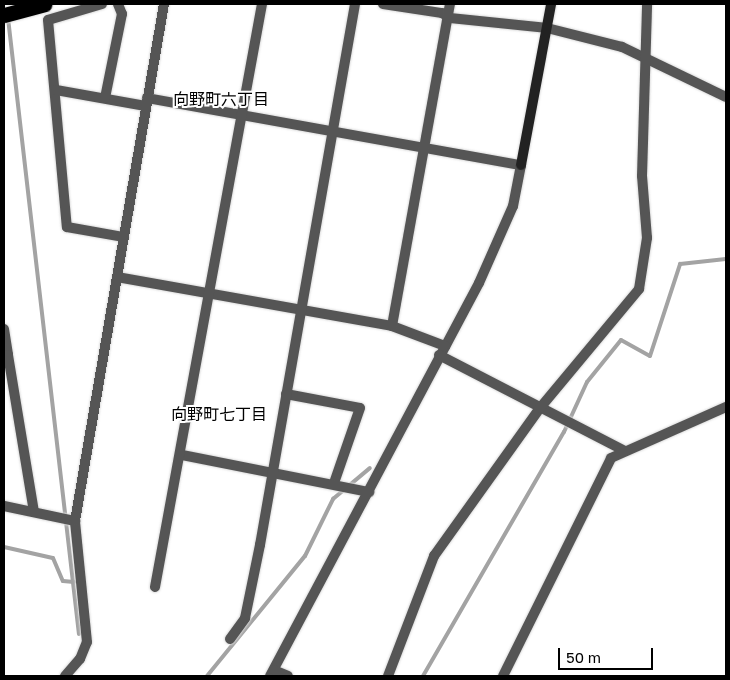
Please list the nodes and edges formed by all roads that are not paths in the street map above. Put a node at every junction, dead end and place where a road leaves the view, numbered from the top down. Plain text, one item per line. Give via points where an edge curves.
1 (45, 4) edge
2 (102, 4) edge
3 (118, 4) edge
4 (164, 4) edge
5 (262, 4) edge
6 (356, 4) edge
7 (383, 4) edge
8 (450, 4) edge
9 (551, 4) edge
10 (647, 4) edge
11 (4, 15) edge
12 (450, 18) junction
13 (547, 28) junction
14 (646, 56) junction
15 (56, 90) junction
16 (726, 97) edge
17 (105, 98) junction
18 (146, 102) junction
19 (241, 116) junction
20 (332, 133) junction
21 (425, 150) junction
22 (521, 165) junction
23 (124, 237) junction
24 (117, 278) junction
25 (210, 294) junction
26 (300, 310) junction
27 (392, 326) junction
28 (4, 329) edge
29 (442, 351) junction
30 (6, 355) edge
31 (286, 394) junction
32 (726, 407) edge
33 (540, 408) junction
34 (625, 451) junction
35 (182, 455) junction
36 (272, 471) junction
37 (334, 483) junction
38 (368, 492) junction
39 (4, 506) edge
40 (34, 512) junction
41 (75, 521) junction
42 (155, 587) dead end
43 (230, 639) dead end
44 (272, 673) edge
45 (66, 676) edge
46 (288, 676) edge
47 (388, 676) edge
48 (503, 676) edge

1 - 11 highway
2 - 15 street via 48,20
3 - 17 street via 122,14
4 - 18 street
5 - 19 street
6 - 20 street
7 - 12 street via 442,13
8 - 12 street
9 - 13 street
10 - 14 street
12 - 13 street
12 - 21 street
13 - 14 street
13 - 22 street
14 - 16 street
14 - 33 street via 642,176 647,238 639,289
15 - 17 street
15 - 23 street via 66,227
17 - 18 street
18 - 19 street
18 - 23 street
19 - 20 street
19 - 25 street
20 - 21 street
20 - 26 street
21 - 22 street
21 - 27 street
22 - 29 street via 513,206 479,283
23 - 24 street
24 - 25 street
24 - 41 street
25 - 26 street
25 - 35 street
26 - 27 street
26 - 31 street
27 - 29 street
28 - 30 street
29 - 33 street
29 - 38 street
30 - 40 street
31 - 36 street
31 - 37 street via 360,408
32 - 34 street
33 - 34 street
33 - 47 street via 434,556
34 - 48 street via 611,458
35 - 36 street
35 - 42 street
36 - 37 street
36 - 43 street via 245,618
37 - 38 street
38 - 44 street
39 - 40 street
40 - 41 street
41 - 45 street via 87,642 80,659
44 - 46 street

